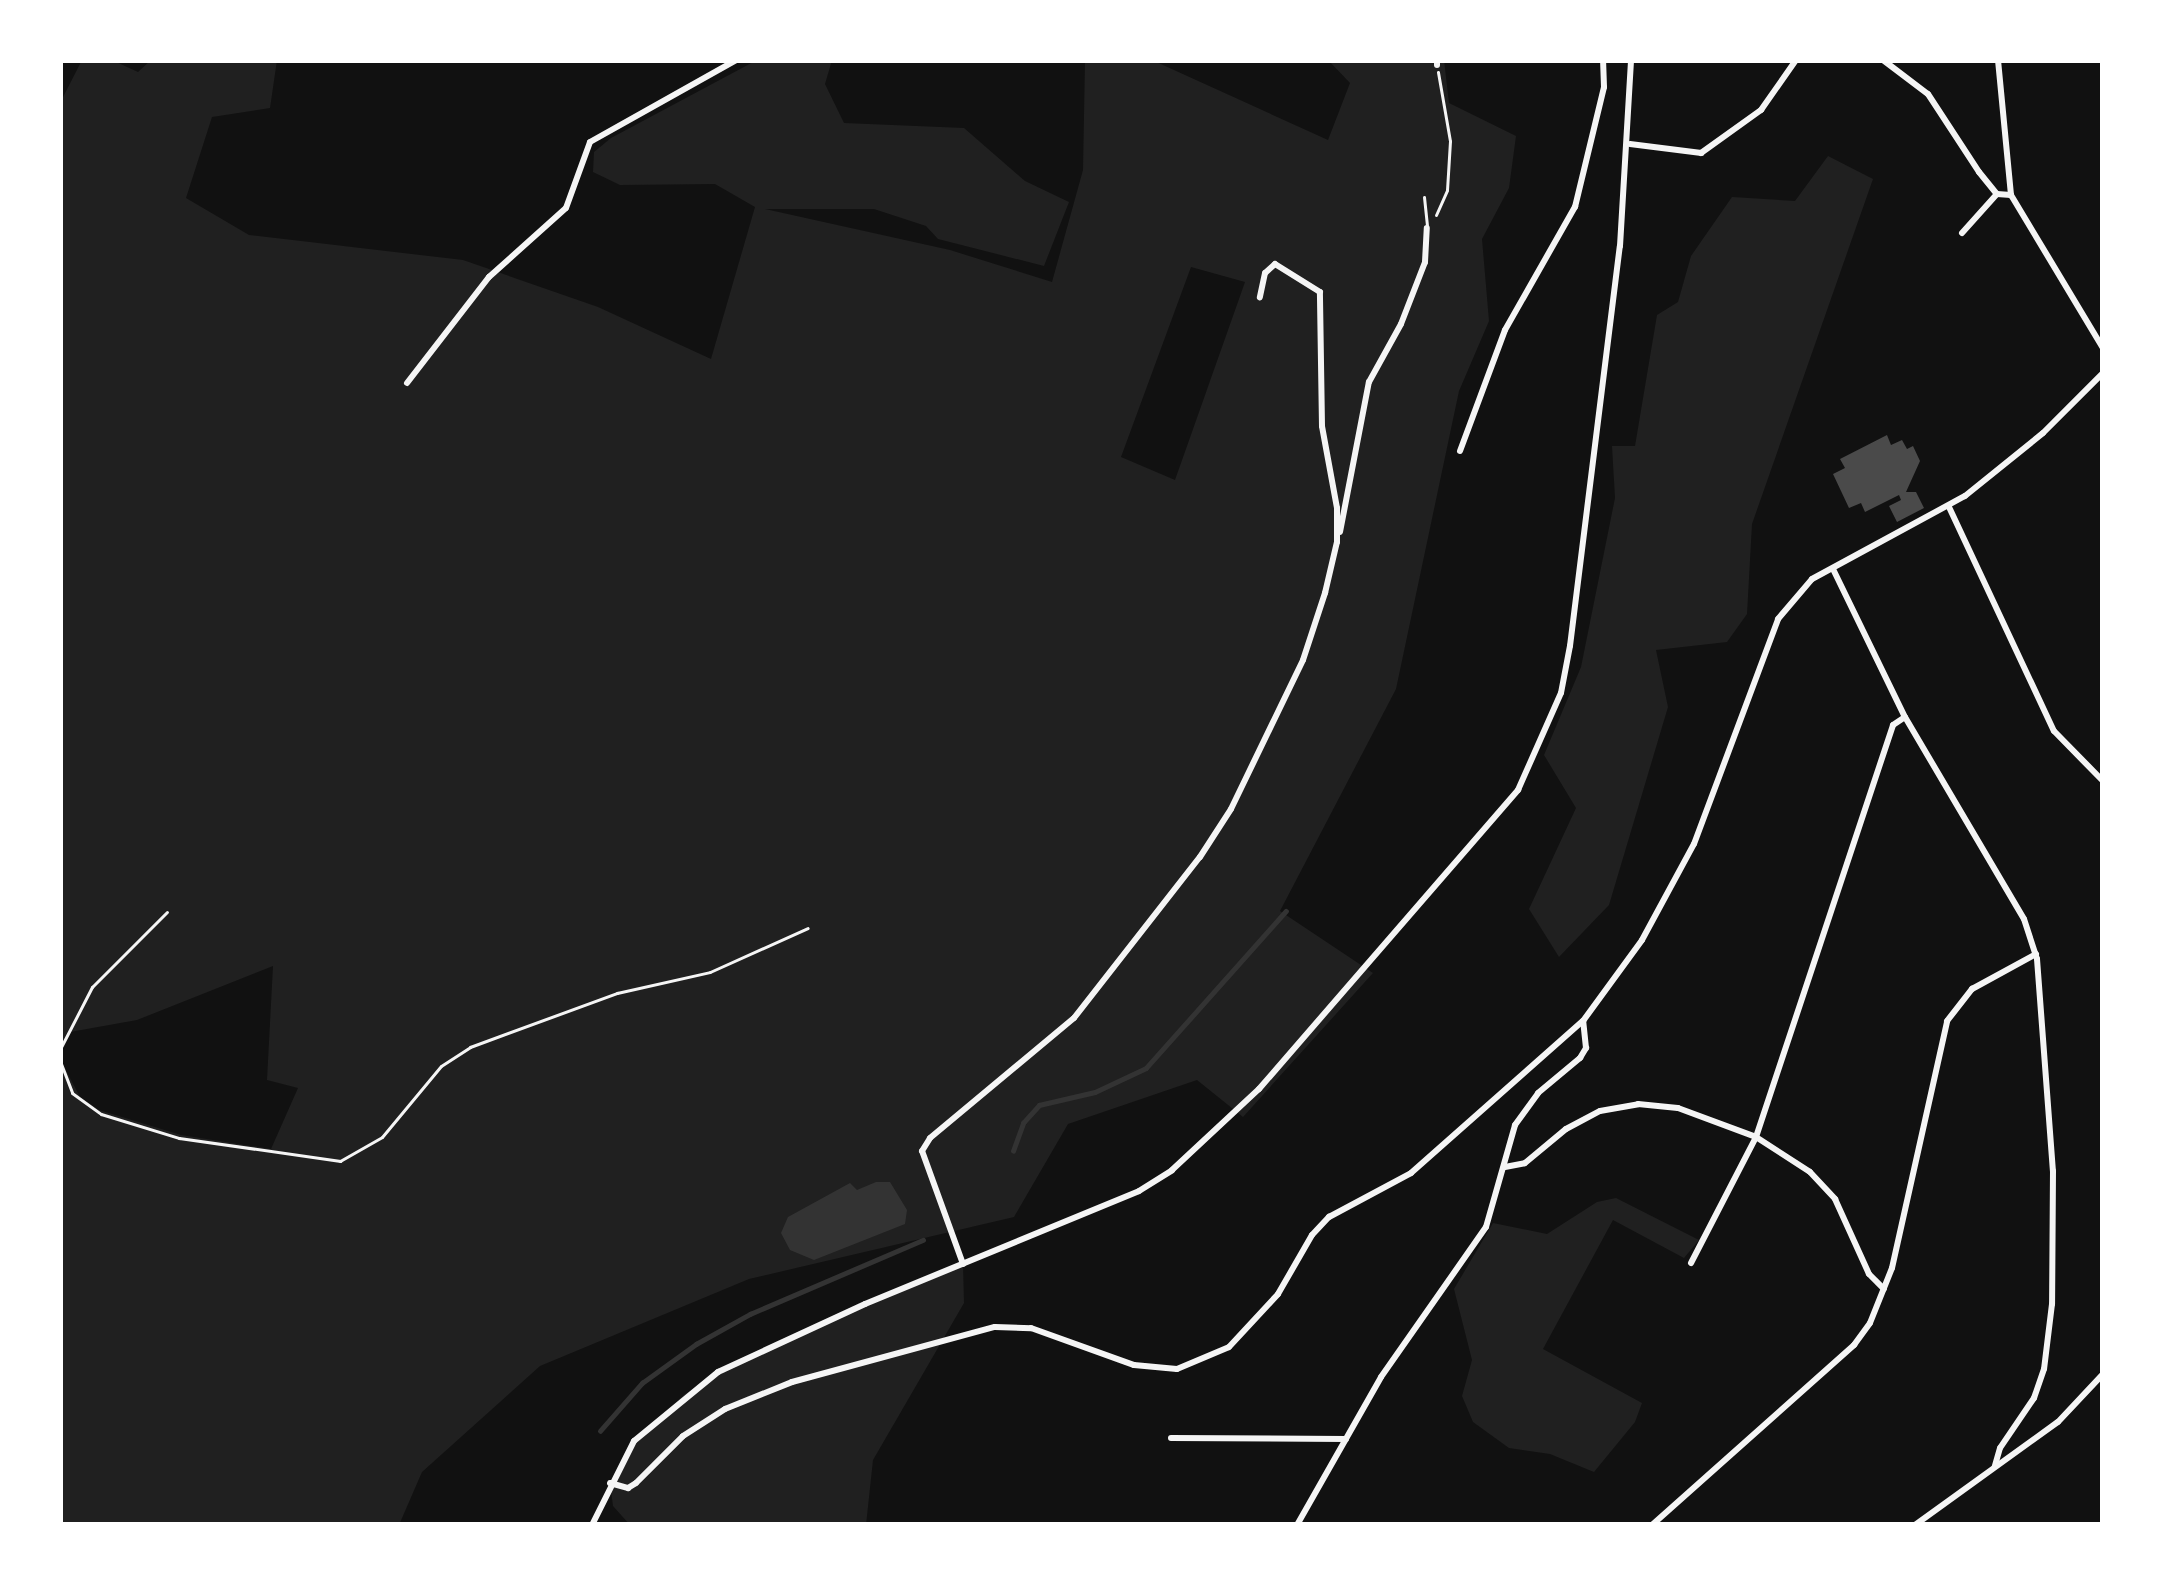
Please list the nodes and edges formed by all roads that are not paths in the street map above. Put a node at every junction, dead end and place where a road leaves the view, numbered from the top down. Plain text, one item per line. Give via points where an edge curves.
1 (736, 60) edge
2 (1603, 60) edge
3 (1631, 60) edge
4 (1796, 60) edge
5 (1883, 60) edge
6 (1998, 60) edge
7 (1630, 144) junction
8 (1997, 194) junction
9 (2011, 195) junction
10 (1424, 196) dead end
11 (1427, 228) joint
12 (1962, 233) dead end
13 (1260, 297) dead end
14 (2103, 348) edge
15 (2103, 373) edge
16 (407, 382) dead end
17 (1460, 451) dead end
18 (1949, 507) junction
19 (1337, 542) junction
20 (1832, 568) junction
21 (1905, 718) junction
22 (2103, 781) edge
23 (2036, 954) junction
24 (1583, 1022) junction
25 (1756, 1137) junction
26 (1505, 1168) junction
27 (1691, 1262) dead end
28 (963, 1264) junction
29 (1884, 1289) junction
30 (2103, 1374) edge
31 (1171, 1438) dead end
32 (1346, 1438) junction
33 (1995, 1466) junction
34 (610, 1483) junction
35 (592, 1525) edge
36 (1297, 1525) edge
37 (1652, 1525) edge
38 (1915, 1525) edge

1 - 16 street via 590,142 566,208 488,277
2 - 17 street via 1604,87 1575,208 1505,330
3 - 7 street
4 - 7 street via 1761,110 1701,152
5 - 8 street via 1928,94
6 - 9 street
7 - 28 street via 1570,646 1561,693 1518,790 1209,1141 1139,1191
8 - 9 street
8 - 12 street
9 - 14 street
10 - 11 lane
11 - 19 street via 1425,262 1364,403
13 - 19 street via 1275,264 1320,292 1322,425
15 - 18 street
18 - 20 street
18 - 22 street via 2054,731
19 - 28 street via 1303,660 1200,857 1074,1018 922,1151
20 - 21 street
20 - 24 street via 1778,619 1694,844 1642,940
21 - 23 street via 2024,919
21 - 25 street via 1893,725
23 - 29 street via 1972,988 1946,1022
23 - 33 street via 2053,1171 2052,1304 2034,1398
24 - 26 street via 1586,1048 1526,1107
24 - 34 street via 1411,1173 1329,1217 1278,1294 1229,1347 1177,1370 1134,1365 1031,1328 995,1327 793,1382 725,1409 682,1436 636,1483
25 - 26 street via 1678,1108 1638,1104 1600,1111 1525,1163
25 - 27 street
25 - 29 street via 1835,1199 1869,1274
26 - 32 street via 1486,1227
28 - 34 street via 718,1372 634,1441
29 - 37 street via 1854,1345
30 - 33 street via 2058,1422
31 - 32 street
32 - 36 street
33 - 38 street
34 - 35 street

